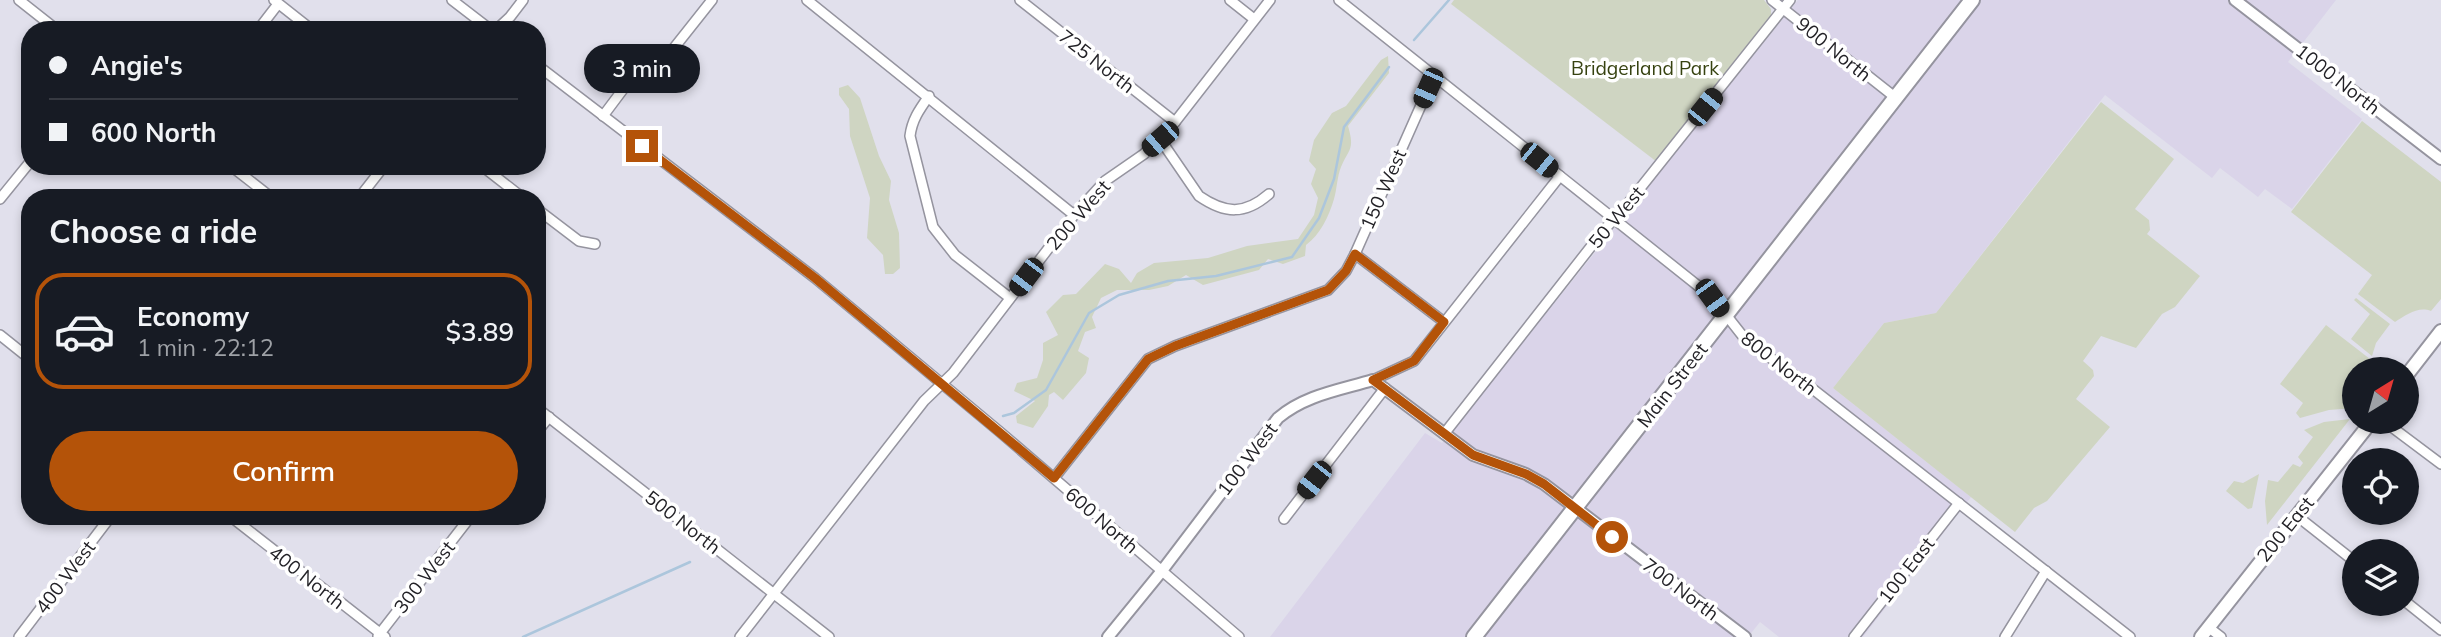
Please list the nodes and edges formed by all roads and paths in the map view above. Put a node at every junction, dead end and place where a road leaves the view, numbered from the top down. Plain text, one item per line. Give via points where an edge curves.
1 (19, 0) edge
2 (452, 0) edge
3 (523, 0) edge
4 (712, 0) edge
5 (807, 0) edge
6 (1020, 0) edge
7 (1230, 0) edge
8 (1270, 0) edge
9 (1339, 0) edge
10 (1772, 0) edge
11 (1972, 0) edge
12 (2235, 0) edge
13 (276, 2) edge
14 (1786, 4) edge
15 (1254, 19) junction
16 (46, 21) edge
17 (264, 21) edge
18 (300, 21) edge
19 (481, 21) edge
20 (505, 21) edge
21 (546, 72) edge
22 (1434, 76) junction
23 (929, 96) junction
24 (1896, 98) junction
25 (603, 116) junction
26 (1175, 122) junction
27 (1160, 139) junction
28 (2441, 159) edge
29 (21, 173) edge
30 (243, 175) edge
31 (377, 175) edge
32 (494, 175) edge
33 (1560, 176) junction
34 (260, 189) edge
35 (366, 189) edge
36 (511, 189) edge
37 (1269, 194) dead end
38 (0, 199) edge
39 (1074, 215) junction
40 (546, 216) edge
41 (1614, 219) junction
42 (595, 244) dead end
43 (1355, 254) junction
44 (1010, 298) junction
45 (1726, 317) junction
46 (1444, 322) junction
47 (2441, 331) edge
48 (0, 335) edge
49 (21, 352) edge
50 (2419, 359) edge
51 (1373, 380) junction
52 (943, 383) junction
53 (1385, 388) junction
54 (546, 415) edge
55 (549, 417) junction
56 (546, 421) edge
57 (1444, 434) junction
58 (2362, 434) edge
59 (2401, 434) edge
60 (2441, 464) edge
61 (1054, 478) junction
62 (1959, 503) junction
63 (1576, 509) junction
64 (2297, 516) junction
65 (1284, 519) dead end
66 (104, 525) edge
67 (241, 525) edge
68 (464, 525) edge
69 (2342, 552) edge
70 (2046, 571) junction
71 (1161, 572) junction
72 (774, 594) junction
73 (2419, 612) edge
74 (2441, 629) edge
75 (2205, 632) edge
76 (381, 636) edge
77 (19, 637) edge
78 (740, 637) edge
79 (829, 637) edge
80 (1108, 637) edge
81 (1238, 637) edge
82 (1474, 637) edge
83 (1745, 637) edge
84 (1854, 637) edge
85 (2005, 637) edge
86 (2130, 637) edge
87 (2221, 637) edge

1 - 16 street
2 - 19 street
3 - 20 street
4 - 25 street via 666,58 645,60
5 - 23 street
6 - 26 street, 725 North
7 - 15 street
8 - 15 street, 200 West
9 - 22 street, 800 North
10 - 14 street, 900 North
11 - 24 main road, Main Street
12 - 28 street, 1000 North
13 - 17 street
13 - 18 street
14 - 24 street, 900 North
14 - 41 street, 50 West
15 - 26 street, 200 West
21 - 25 street, 600 North
22 - 33 street, 800 North
22 - 43 street, 150 West
23 - 39 street
23 - 44 street via 916,113 910,136 933,227 955,255
24 - 45 main road, Main Street
25 - 52 street, 600 North via 815,278
26 - 27 street, 200 West
27 - 37 street via 1199,196 1209,202 1227,209 1246,209
27 - 39 street, 200 West via 1105,181
29 - 38 street
30 - 34 street
31 - 35 street
32 - 36 street
33 - 41 street, 800 North
33 - 46 street, 100 West
39 - 44 street, 200 West
40 - 42 street via 579,241
41 - 45 street, 800 North via 1712,298
41 - 57 street, 50 West
43 - 46 street
43 - 61 street, 150 West via 1328,290 1148,359
44 - 52 street, 200 West
45 - 62 street, 800 North via 1745,339
45 - 63 main road, Main Street
46 - 51 street, 100 West via 1414,361
47 - 50 main road
48 - 49 street
51 - 53 street, 700 North
51 - 71 street, 100 West via 1308,399 1278,418
52 - 61 street, 600 North
52 - 72 street, 200 West
53 - 57 street, 700 North
53 - 65 street
54 - 55 street, 500 North
55 - 56 street
55 - 72 street, 500 North
57 - 63 street, 700 North via 1473,455 1544,484
58 - 64 main road, 200 East
59 - 60 street
61 - 71 street, 600 North
62 - 70 street, 800 North
62 - 84 street, 100 East
63 - 82 main road, Main Street
63 - 83 street, 700 North
64 - 69 street
64 - 75 main road, 200 East
66 - 77 street, 400 West
67 - 76 street, 400 North
68 - 76 street, 300 West
70 - 85 street
70 - 86 street, 800 North
71 - 80 street, 100 West
71 - 81 street, 600 North
72 - 78 street, 200 West
72 - 79 street, 500 North
73 - 74 street
75 - 87 street

